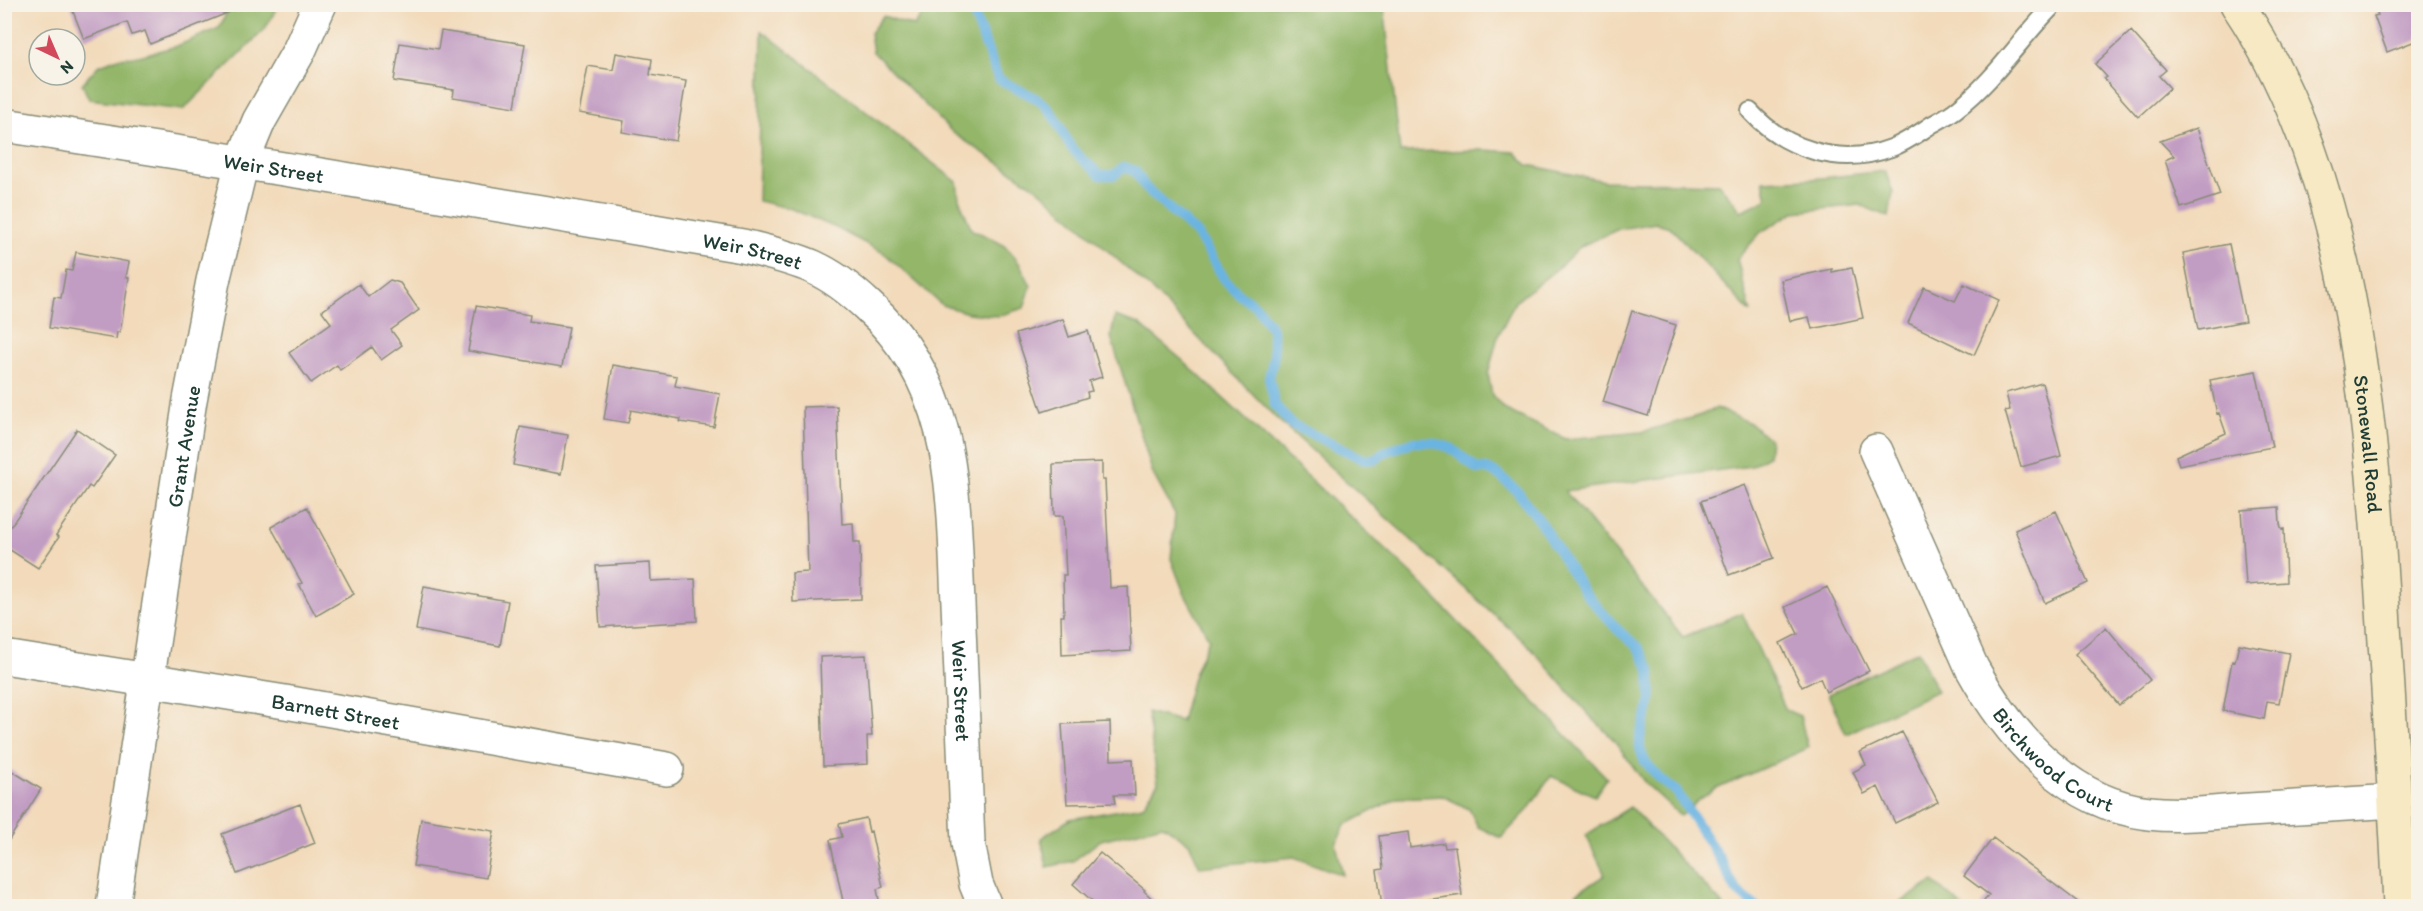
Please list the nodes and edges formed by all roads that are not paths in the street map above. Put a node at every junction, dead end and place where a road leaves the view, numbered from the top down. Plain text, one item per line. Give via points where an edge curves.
1 (320, 4) edge
2 (2055, 4) edge
3 (2237, 4) edge
4 (1750, 111) dead end
5 (4, 125) edge
6 (242, 162) junction
7 (1876, 451) dead end
8 (4, 657) edge
9 (147, 680) junction
10 (667, 769) dead end
11 (2395, 801) junction
12 (113, 906) edge
13 (985, 906) edge
14 (2400, 906) edge

1 - 6 street, Grant Avenue
2 - 4 lane via 1994,74 1958,108 1892,148 1837,156 1806,149 1778,136
3 - 11 street, Stonewall Road via 2287,94 2320,177 2347,293 2375,482
5 - 6 street, Weir Street
6 - 9 street, Grant Avenue via 190,400
6 - 13 street, Weir Street via 743,246 814,268 852,291 885,321 912,356 942,424 955,526 968,843
7 - 11 street, Birchwood Court via 1988,698 2020,739 2055,773 2088,794 2146,813 2171,815
8 - 9 street, Barnett Street
9 - 10 street, Barnett Street
9 - 12 street, Grant Avenue
11 - 14 street, Stonewall Road

